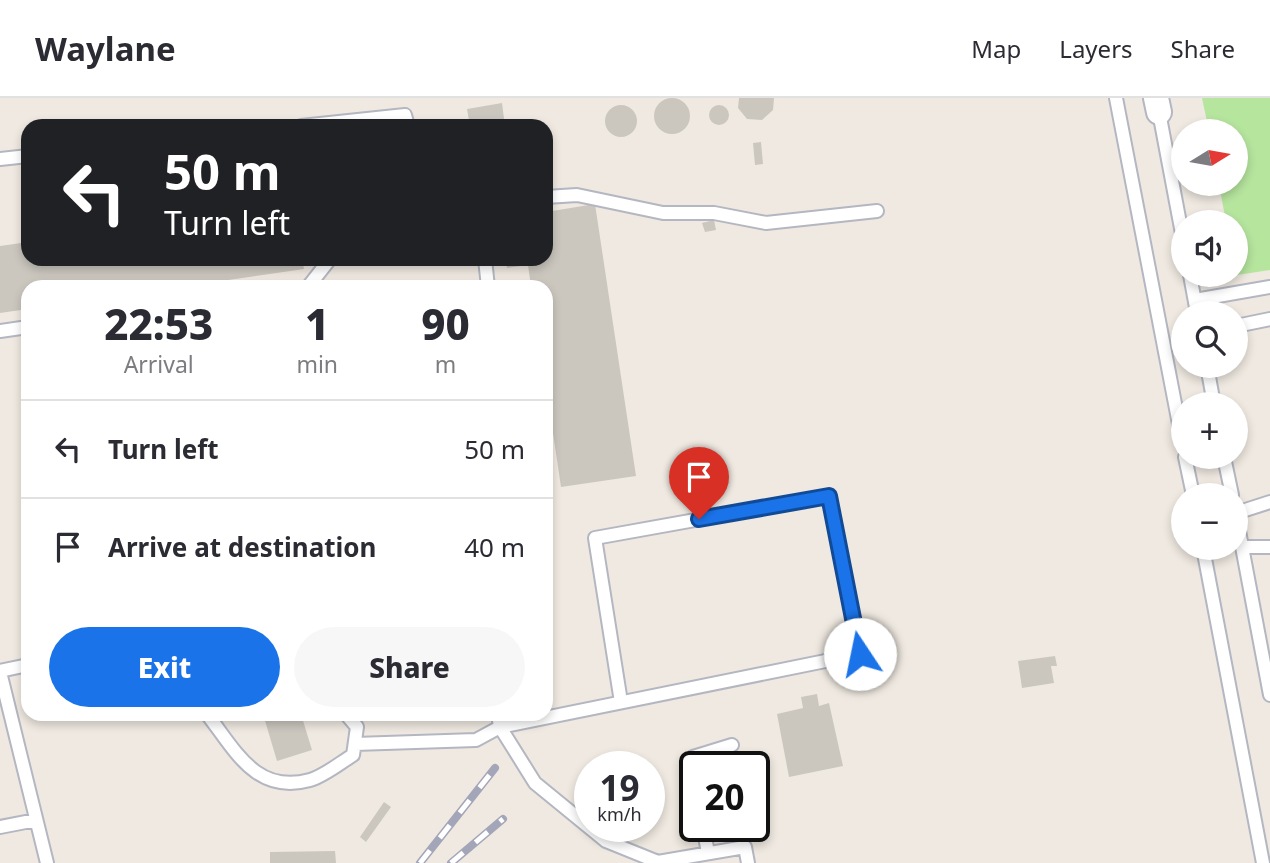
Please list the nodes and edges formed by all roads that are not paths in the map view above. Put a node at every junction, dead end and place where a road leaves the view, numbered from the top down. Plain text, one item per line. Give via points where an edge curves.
1 (1116, 98) edge
2 (1157, 105) edge
3 (367, 119) edge
4 (406, 119) edge
5 (21, 157) edge
6 (0, 159) edge
7 (553, 197) edge
8 (1177, 210) edge
9 (877, 211) dead end
10 (324, 266) edge
11 (314, 280) edge
12 (1270, 287) edge
13 (1218, 301) edge
14 (1270, 319) edge
15 (1248, 324) edge
16 (21, 328) edge
17 (0, 331) edge
18 (1173, 392) edge
19 (1270, 502) edge
20 (1248, 510) edge
21 (1248, 547) edge
22 (1270, 547) edge
23 (1205, 560) edge
24 (1244, 560) edge
25 (21, 666) edge
26 (0, 671) edge
27 (1270, 695) edge
28 (621, 702) junction
29 (553, 712) edge
30 (212, 721) edge
31 (352, 721) edge
32 (498, 721) edge
33 (500, 721) edge
34 (355, 744) junction
35 (732, 746) dead end
36 (714, 751) edge
37 (36, 820) junction
38 (0, 827) edge
39 (706, 842) edge
40 (708, 853) junction
41 (47, 863) edge
42 (748, 863) edge
43 (1263, 863) edge

1 - 18 lane
2 - 8 lane
3 - 4 lane via 405,115
5 - 6 lane
7 - 9 lane via 577,195 663,213 715,213 766,223
10 - 11 lane
12 - 13 lane
14 - 15 lane
16 - 17 lane
19 - 20 lane
21 - 22 lane
23 - 43 lane
24 - 27 lane
25 - 26 lane
26 - 37 lane
28 - 28 lane via 860,654 829,496 595,538
28 - 29 lane
30 - 34 lane via 251,772 273,782 310,780 353,755
31 - 34 lane via 357,727
32 - 34 lane via 476,740
33 - 40 lane via 535,783 606,841 658,862
35 - 36 lane
37 - 38 lane
37 - 41 lane
39 - 40 lane
40 - 42 lane via 745,847

